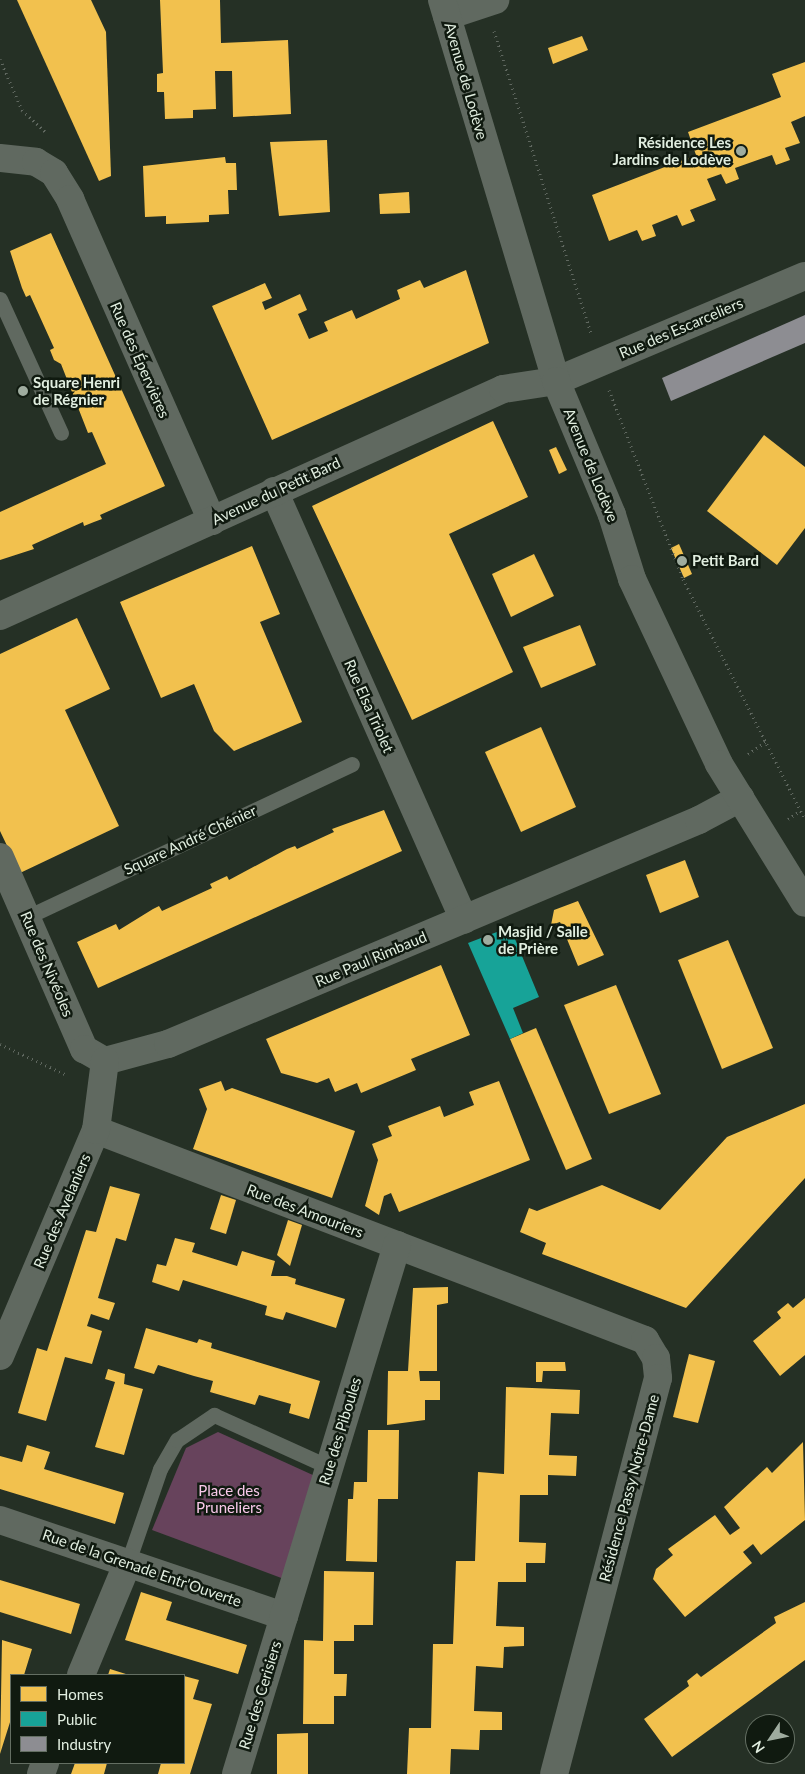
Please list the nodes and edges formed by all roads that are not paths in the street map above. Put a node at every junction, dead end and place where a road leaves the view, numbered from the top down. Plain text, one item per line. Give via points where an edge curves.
1 (490, 2) edge
2 (445, 8) edge
3 (0, 158) edge
4 (805, 276) edge
5 (0, 299) edge
6 (556, 381) junction
7 (61, 433) dead end
8 (274, 492) junction
9 (212, 521) junction
10 (0, 616) edge
11 (352, 764) dead end
12 (740, 798) junction
13 (0, 857) edge
14 (805, 903) edge
15 (27, 917) junction
16 (464, 920) junction
17 (105, 1061) junction
18 (96, 1130) junction
19 (397, 1245) junction
20 (515, 1288) joint
21 (1, 1349) edge
22 (329, 1467) junction
23 (0, 1520) edge
24 (128, 1562) junction
25 (284, 1616) junction
26 (81, 1674) edge
27 (236, 1774) edge
28 (554, 1774) edge

1 - 2 street
2 - 6 street, Avenue de Lodève
3 - 9 street, Rue des Épervières via 36,162 54,173 70,199
4 - 6 street, Rue des Escarceliers
5 - 7 lane
6 - 8 street, Avenue du Petit Bard via 503,389
6 - 12 street, Avenue de Lodève via 612,515 632,579 708,741
8 - 9 street, Avenue du Petit Bard
8 - 16 street, Rue Elsa Triolet
9 - 10 street, Avenue du Petit Bard
11 - 15 lane, Square André Chénier
12 - 14 street, Avenue de Lodève
12 - 16 street, Rue Paul Rimbaud via 700,820
13 - 15 street, Rue des Nivéoles
15 - 17 street, Rue des Nivéoles via 84,1049
16 - 17 street, Rue Paul Rimbaud via 168,1044
17 - 18 street, Rue des Avelaniers
18 - 19 street, Rue des Amouriers
18 - 21 street, Rue des Avelaniers
19 - 20 street, Rue des Amouriers
19 - 22 street, Rue des Piboules
20 - 28 street, Résidence Passy Notre-Dame via 645,1340 656,1358 658,1378
22 - 24 lane via 214,1415 177,1440 164,1462
22 - 25 street, Rue des Piboules
23 - 24 street, Rue de la Grenade Entr'Ouverte
24 - 25 street, Rue de la Grenade Entr'Ouverte
24 - 26 street
25 - 27 street, Rue des Cerisiers

